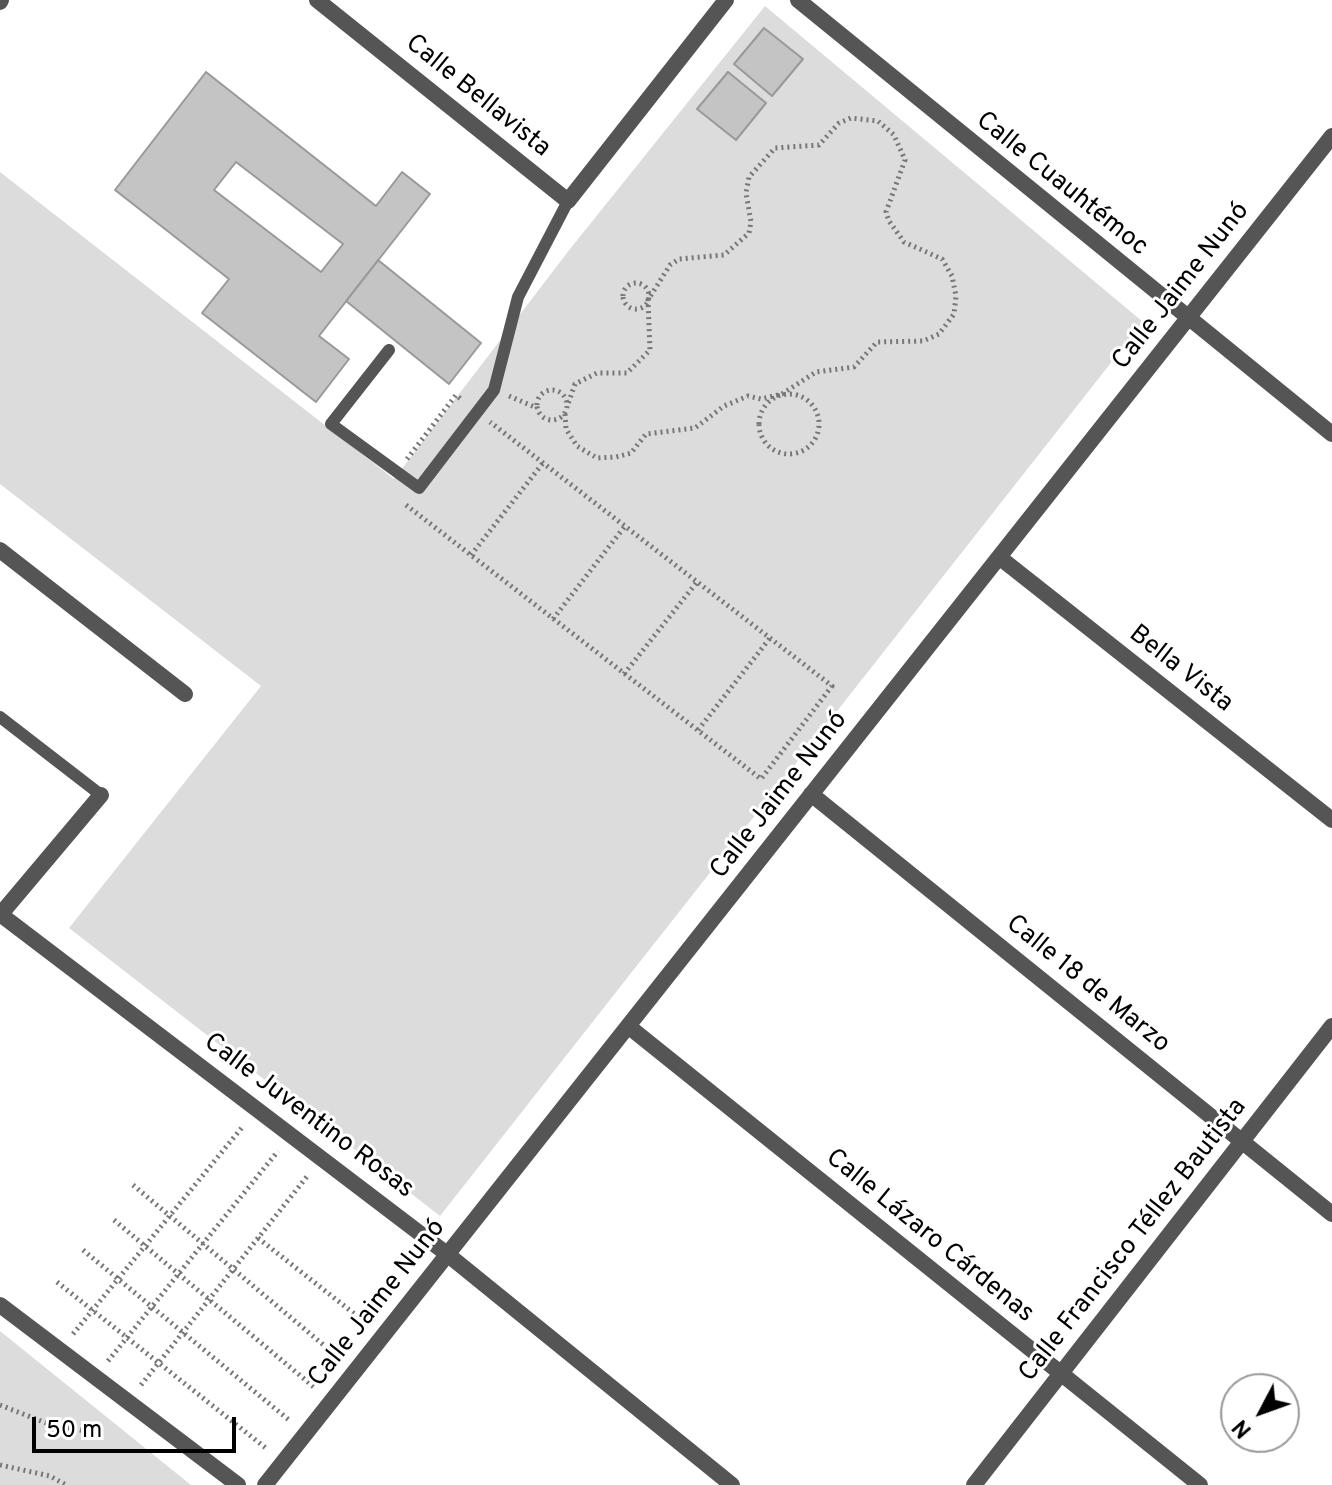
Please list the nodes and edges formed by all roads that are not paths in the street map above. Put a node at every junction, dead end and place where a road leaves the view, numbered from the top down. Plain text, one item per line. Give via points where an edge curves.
1 (317, 0) edge
2 (726, 0) edge
3 (798, 0) edge
4 (1332, 136) edge
5 (568, 201) junction
6 (1187, 319) junction
7 (389, 350) dead end
8 (1332, 434) edge
9 (0, 550) edge
10 (999, 557) junction
11 (185, 694) dead end
12 (0, 717) edge
13 (811, 794) junction
14 (101, 795) joint
15 (1332, 820) edge
16 (0, 915) edge
17 (628, 1026) junction
18 (1332, 1026) edge
19 (1242, 1141) junction
20 (1332, 1214) edge
21 (447, 1254) junction
22 (0, 1305) edge
23 (1061, 1373) junction
24 (238, 1485) edge
25 (265, 1485) edge
26 (732, 1485) edge
27 (974, 1485) edge
28 (1200, 1485) edge

1 - 5 street, Calle Bellavista
2 - 5 street
3 - 6 street, Calle Cuauhtémoc
4 - 6 street, Calle Jaime Nunó
5 - 7 lane via 518,297 494,390 419,488 331,424
6 - 8 street, Calle Cuauhtémoc
6 - 10 street, Calle Jaime Nunó
9 - 11 street
10 - 13 street, Calle Jaime Nunó
10 - 15 street, Bella Vista
12 - 14 lane
13 - 17 street, Calle Jaime Nunó
13 - 19 street, Calle 18 de Marzo
14 - 16 street
16 - 21 street, Calle Juventino Rosas
17 - 21 street, Calle Jaime Nunó
17 - 23 street, Calle Lázaro Cárdenas
18 - 19 street, Calle Francisco Téllez Bautista
19 - 20 street, Calle 18 de Marzo
19 - 23 street, Calle Francisco Téllez Bautista
21 - 25 street, Calle Jaime Nunó
21 - 26 street, Calle Juventino Rosas
22 - 24 street
23 - 27 street, Calle Francisco Téllez Bautista
23 - 28 street, Calle Lázaro Cárdenas

